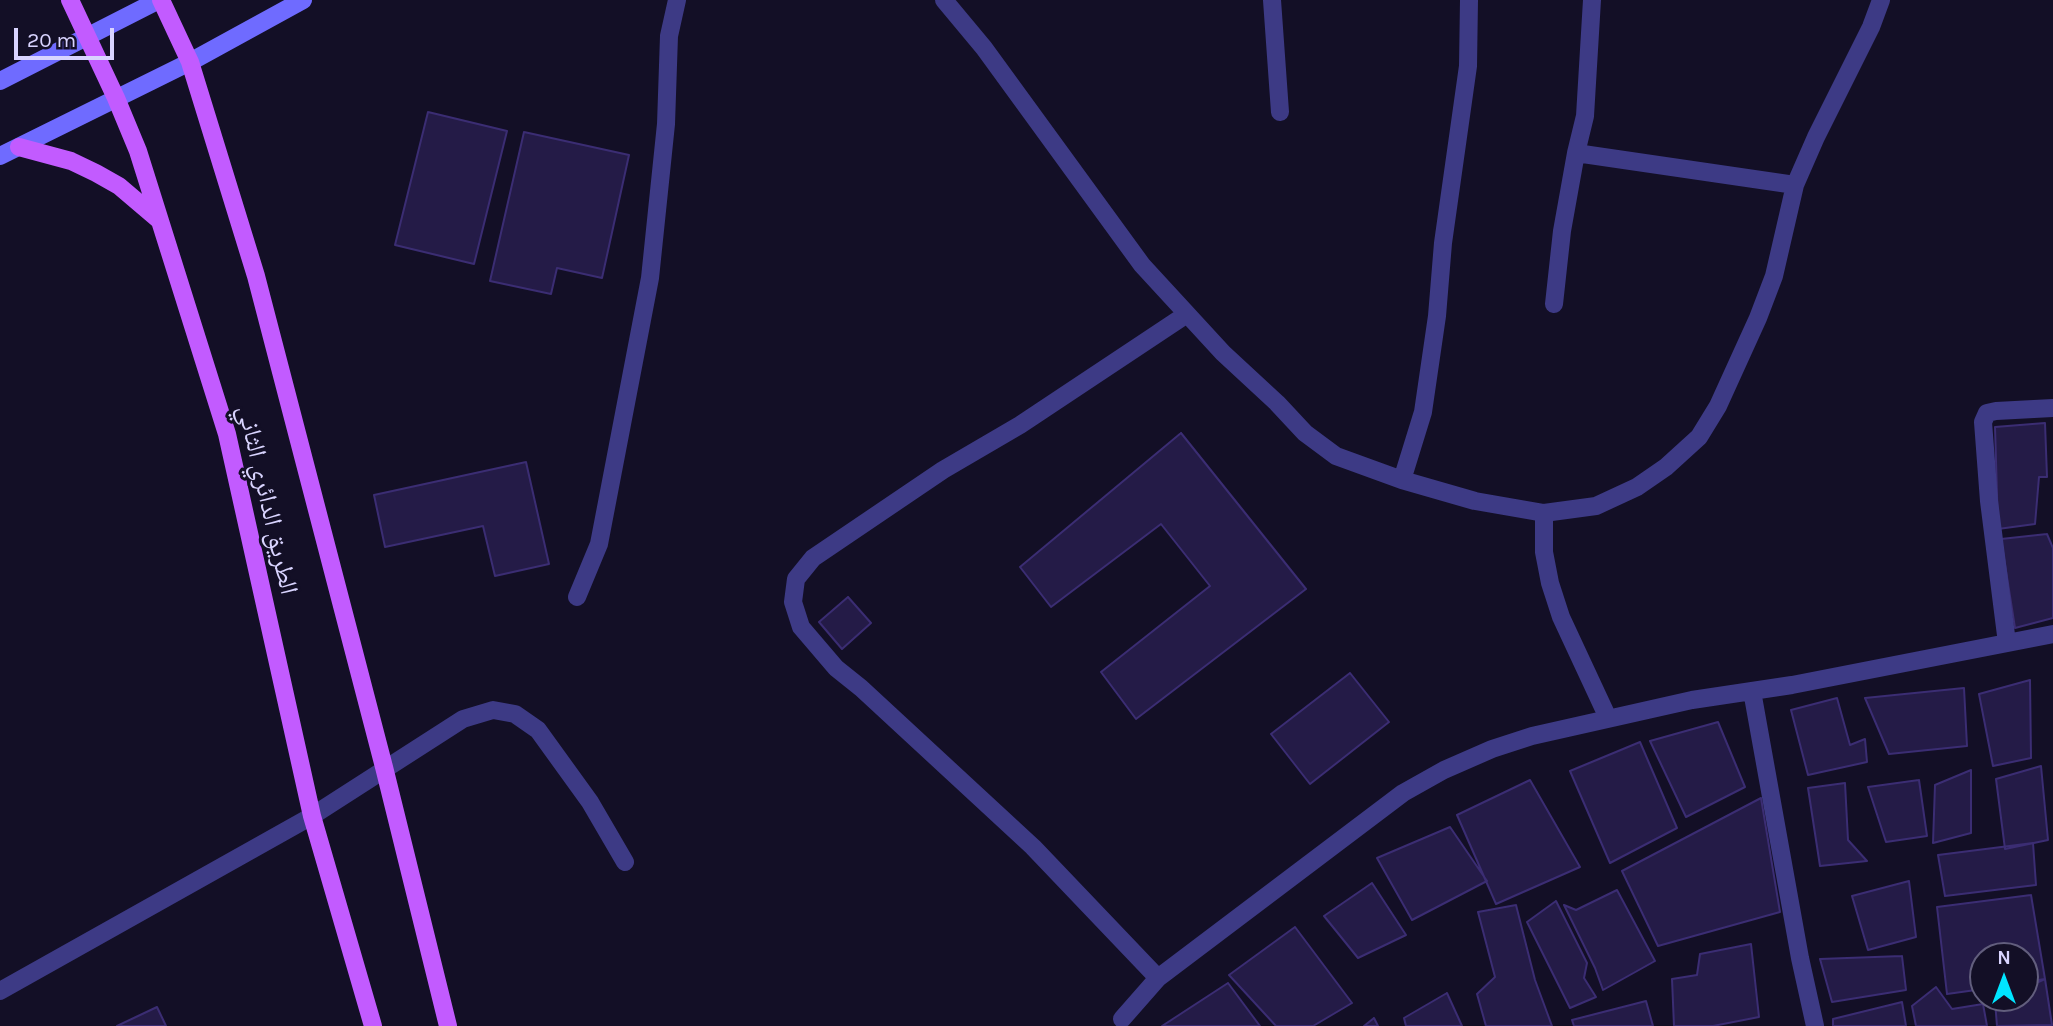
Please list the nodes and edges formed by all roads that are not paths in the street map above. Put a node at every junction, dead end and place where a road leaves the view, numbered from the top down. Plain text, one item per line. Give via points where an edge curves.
1 (70, 0) edge
2 (160, 0) edge
3 (303, 0) edge
4 (677, 0) edge
5 (944, 0) edge
6 (1272, 0) edge
7 (1469, 0) edge
8 (1592, 0) edge
9 (1881, 0) edge
10 (87, 36) junction
11 (190, 62) junction
12 (0, 81) edge
13 (116, 98) junction
14 (1280, 112) dead end
15 (19, 147) junction
16 (1576, 153) junction
17 (0, 156) edge
18 (1795, 185) junction
19 (160, 221) junction
20 (1554, 304) dead end
21 (1187, 314) junction
22 (2053, 408) edge
23 (1402, 480) junction
24 (1544, 513) junction
25 (577, 597) dead end
26 (2053, 634) edge
27 (2007, 643) junction
28 (1752, 691) junction
29 (1608, 718) junction
30 (384, 767) junction
31 (312, 816) junction
32 (625, 862) dead end
33 (1158, 978) junction
34 (0, 991) edge
35 (1121, 1024) edge
36 (373, 1026) edge
37 (448, 1026) edge
38 (1815, 1026) edge

1 - 10 main road, الطريق الدائري الثاني
2 - 10 main road
2 - 11 main road, الطريق الدائري الثاني
3 - 11 main road
4 - 25 street via 669,36 666,124 650,278 598,544
5 - 21 street via 1142,265
6 - 14 street
7 - 23 street via 1468,66 1437,316 1423,412
8 - 16 street via 1585,116
9 - 18 street
10 - 12 main road
10 - 13 main road, الطريق الدائري الثاني
11 - 13 main road
11 - 30 main road, الطريق الدائري الثاني via 256,276
13 - 15 main road
13 - 19 main road, الطريق الدائري الثاني
15 - 17 main road
15 - 19 main road via 96,173
16 - 18 street
16 - 20 street
18 - 24 street via 1758,318 1699,437 1637,487 1597,506
19 - 31 main road, الطريق الدائري الثاني via 227,434
21 - 23 street via 1305,433 1336,456
21 - 33 street via 813,558 796,579 793,602 801,627 836,668 1032,847
22 - 27 street via 1996,411 1987,414 1983,422
23 - 24 street via 1475,501
24 - 29 street via 1550,583
26 - 27 street
27 - 28 street
28 - 29 street
28 - 38 street
29 - 33 street via 1492,748 1403,793
30 - 31 street
30 - 32 street via 463,719 493,710 515,714 537,730 590,802
30 - 37 main road, الطريق الدائري الثاني
31 - 34 street
31 - 36 main road, الطريق الدائري الثاني
33 - 35 street

